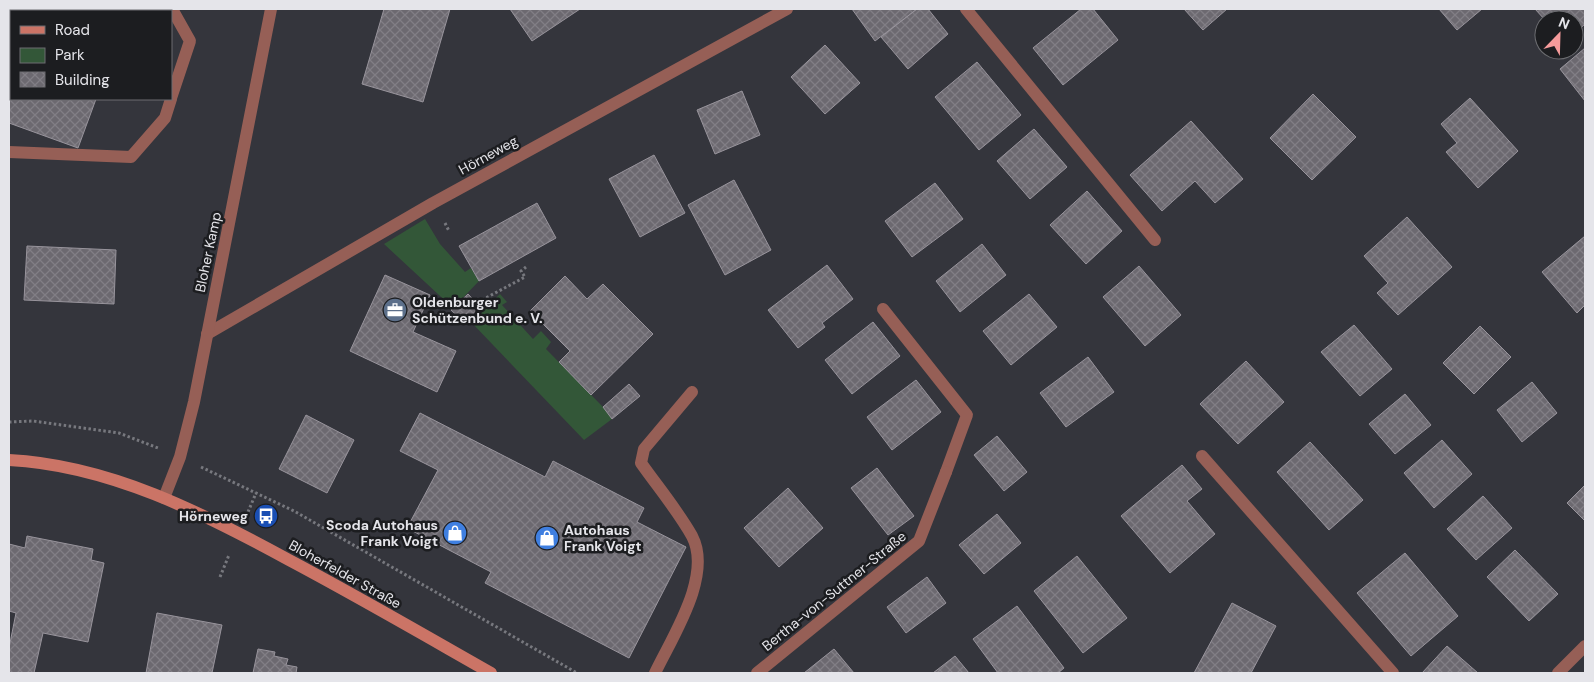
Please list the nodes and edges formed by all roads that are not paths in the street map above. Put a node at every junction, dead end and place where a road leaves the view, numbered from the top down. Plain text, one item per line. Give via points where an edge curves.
1 (172, 9) edge
2 (272, 9) edge
3 (787, 9) edge
4 (966, 9) edge
5 (172, 96) edge
6 (171, 100) edge
7 (9, 152) edge
8 (1155, 240) dead end
9 (883, 309) dead end
10 (207, 334) junction
11 (692, 392) dead end
12 (1202, 456) dead end
13 (9, 460) edge
14 (164, 498) junction
15 (1585, 646) edge
16 (491, 673) edge
17 (654, 673) edge
18 (757, 673) edge
19 (1393, 673) edge
20 (1558, 673) edge

1 - 5 street via 190,41
2 - 10 street, Bloher Kamp
3 - 10 street, Hörneweg via 441,198
4 - 8 street
6 - 7 street via 165,118 131,158
9 - 18 street, Bertha-von-Suttner-Straße via 967,416 920,541
10 - 14 street, Bloher Kamp via 180,457
11 - 17 street via 644,449 641,463 693,538 698,562 696,585
12 - 19 street
13 - 14 street, Bloherfelder Straße via 83,472
14 - 16 street, Bloherfelder Straße via 257,542
15 - 20 street

